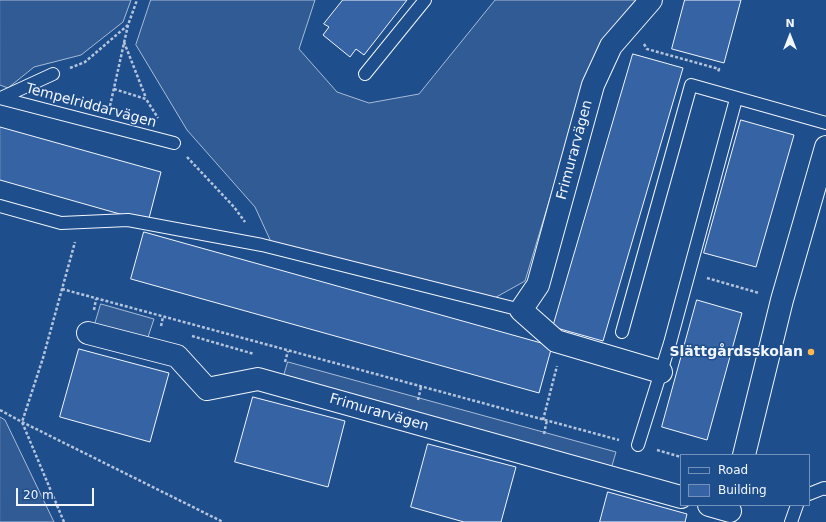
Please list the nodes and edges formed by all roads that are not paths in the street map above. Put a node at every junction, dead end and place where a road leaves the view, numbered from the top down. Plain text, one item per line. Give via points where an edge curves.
1 (424, 0) edge
2 (651, 0) edge
3 (53, 74) road end
4 (365, 74) dead end
5 (0, 98) edge
6 (736, 98) junction
7 (826, 123) edge
8 (174, 143) road end
9 (826, 147) edge
10 (0, 206) edge
11 (521, 310) junction
12 (622, 332) dead end
13 (88, 333) dead end
14 (661, 372) junction
15 (638, 445) road end
16 (744, 454) edge
17 (826, 489) edge
18 (810, 494) edge
19 (680, 497) edge
20 (712, 506) edge
21 (797, 506) edge
22 (729, 513) edge
23 (791, 522) edge

1 - 4 lane
2 - 11 street, Frimurarvägen via 611,46 593,86 538,285
3 - 5 lane
5 - 8 lane, Tempelriddarvägen
6 - 7 lane
6 - 12 lane via 691,86
6 - 14 lane
9 - 16 street via 782,300
10 - 11 lane via 61,223 128,220 262,245
11 - 14 street via 556,341
13 - 19 street, Frimurarvägen via 177,356 207,389 258,379
14 - 15 lane
17 - 18 lane
20 - 22 street
21 - 23 lane

